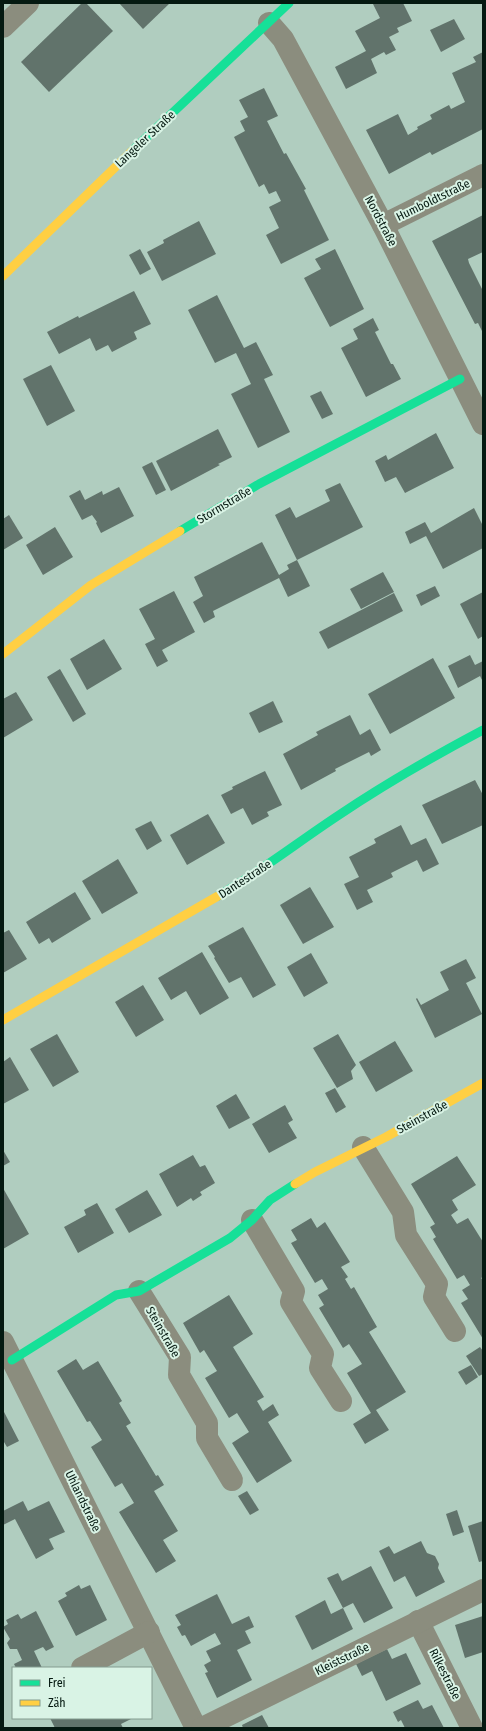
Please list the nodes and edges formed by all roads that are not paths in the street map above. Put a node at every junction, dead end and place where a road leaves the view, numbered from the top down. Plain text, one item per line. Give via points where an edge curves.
1 (28, 3) edge
2 (289, 3) edge
3 (269, 23) junction
4 (3, 27) edge
5 (483, 175) edge
6 (384, 225) junction
7 (3, 276) edge
8 (460, 379) junction
9 (483, 424) edge
10 (3, 654) edge
11 (483, 730) edge
12 (3, 1020) edge
13 (482, 1086) edge
14 (363, 1147) junction
15 (252, 1220) junction
16 (139, 1291) junction
17 (456, 1331) dead end
18 (9, 1363) edge
19 (341, 1401) dead end
20 (232, 1480) dead end
21 (483, 1590) edge
22 (418, 1621) junction
23 (149, 1632) junction
24 (84, 1667) edge
25 (196, 1728) edge
26 (202, 1728) edge
27 (472, 1728) edge

1 - 4 street
2 - 3 street, Langeler Straße
3 - 6 street, Nordstraße via 287,46
3 - 7 street, Langeler Straße via 84,196
5 - 6 street, Humboldtstraße
6 - 8 street, Nordstraße
8 - 9 street, Nordstraße
8 - 10 street, Stormstraße via 258,484 91,585
11 - 12 street, Dantestraße via 433,757 340,814 246,880
13 - 14 street, Steinstraße
14 - 15 street, Steinstraße via 315,1172 270,1200
14 - 17 street via 403,1212 406,1235 437,1284 434,1297
15 - 16 street, Steinstraße via 230,1238
15 - 19 street via 294,1292 291,1302 324,1354 320,1368
16 - 18 street, Steinstraße via 116,1295
16 - 20 street, Steinstraße via 180,1357 179,1375 207,1422 208,1438
18 - 23 street, Uhlandstraße
21 - 22 street, Kleiststraße
22 - 26 street, Kleiststraße
22 - 27 street, Rilkestraße
23 - 24 street
23 - 25 street, Uhlandstraße

